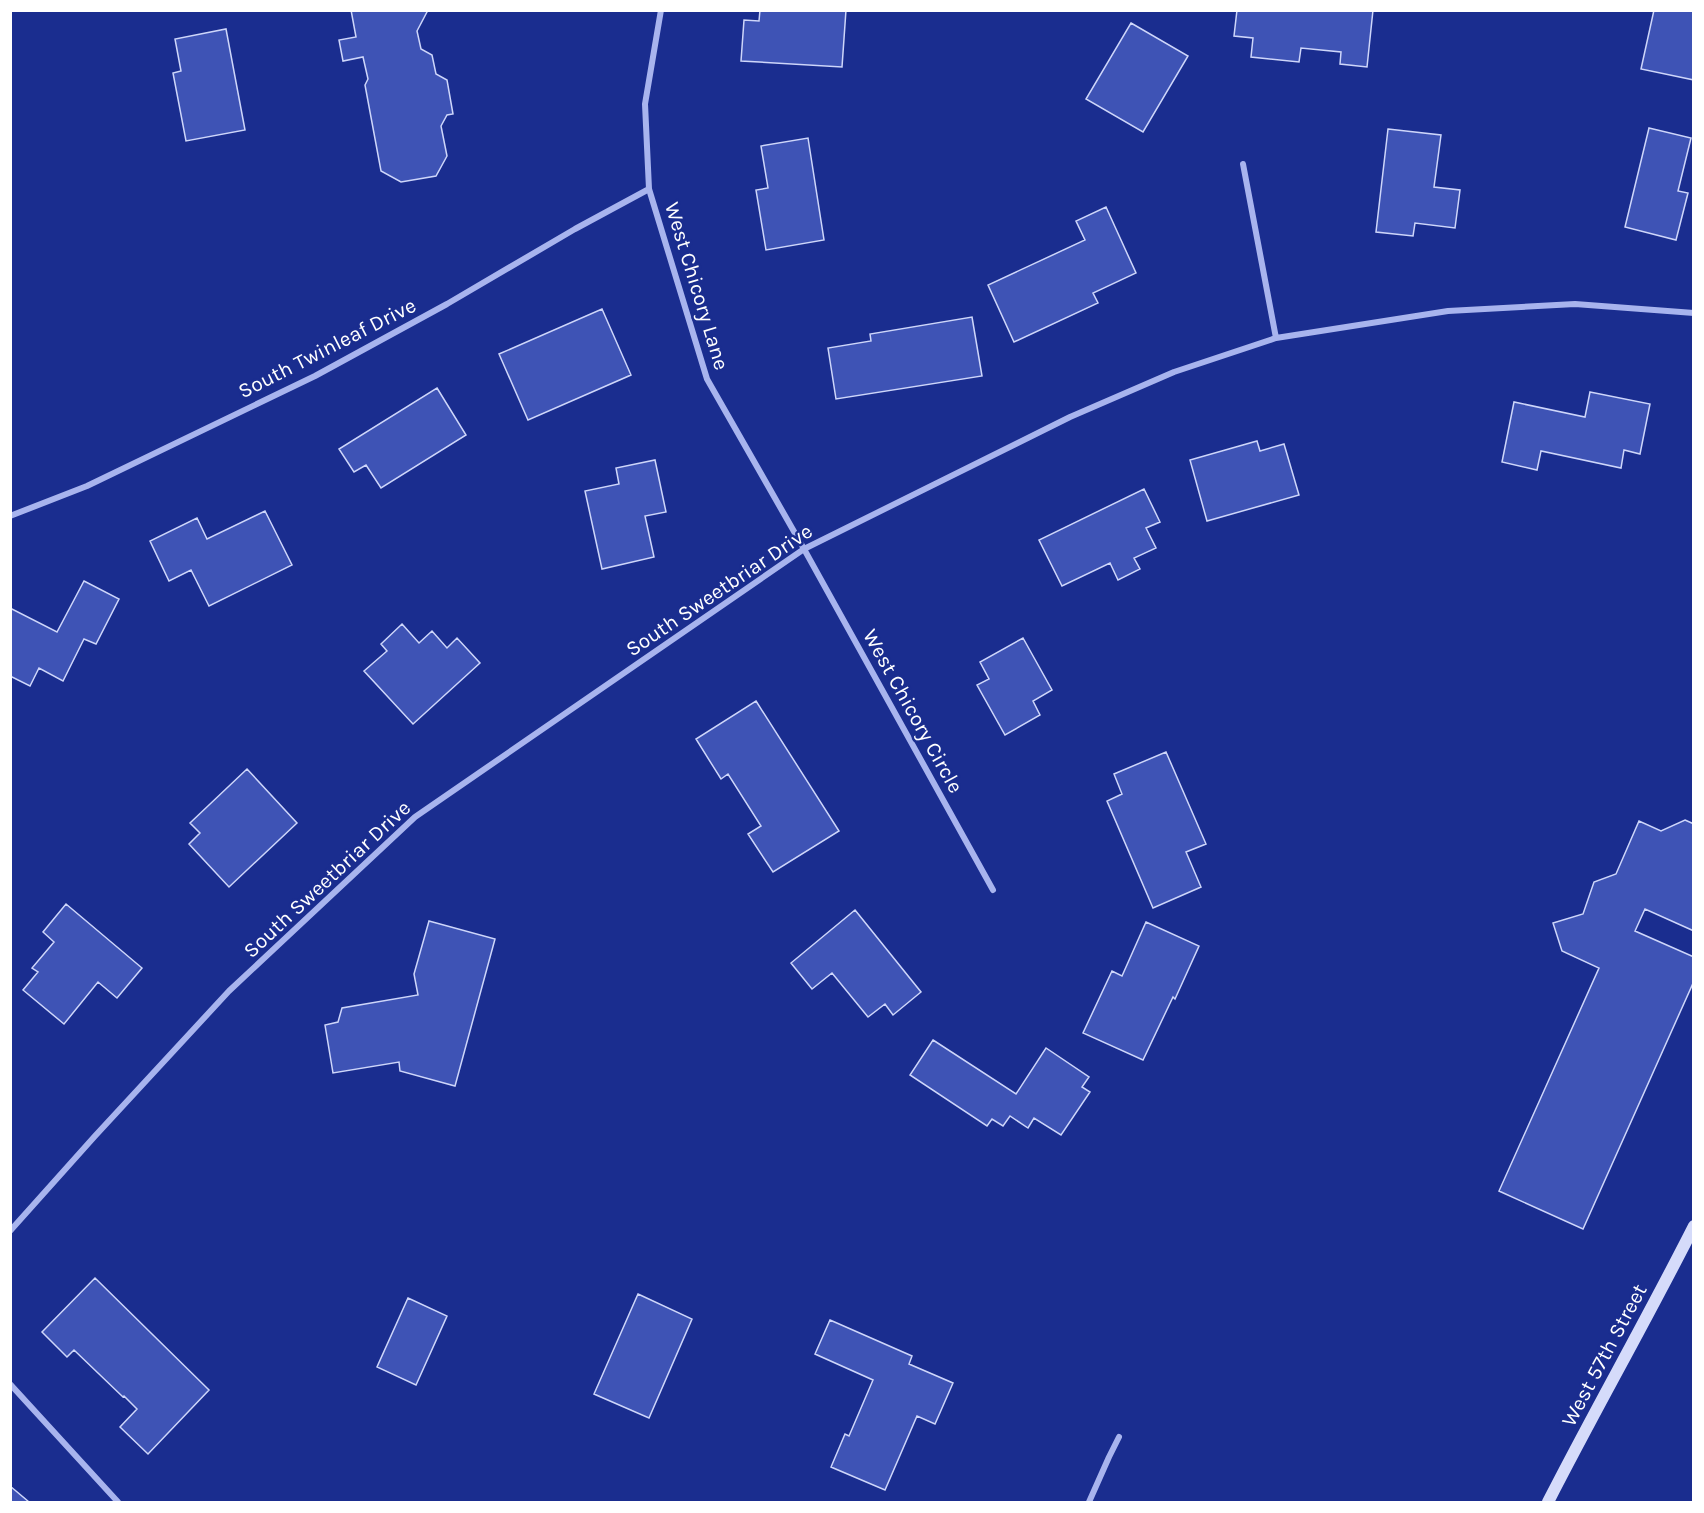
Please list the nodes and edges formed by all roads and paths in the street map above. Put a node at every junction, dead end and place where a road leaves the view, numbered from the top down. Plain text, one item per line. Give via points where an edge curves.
1 (661, 10) edge
2 (1243, 164) dead end
3 (650, 189) junction
4 (1694, 313) edge
5 (1276, 338) junction
6 (10, 516) edge
7 (804, 549) junction
8 (993, 890) dead end
9 (1694, 1226) edge
10 (10, 1231) edge
11 (10, 1384) edge
12 (1119, 1437) dead end
13 (118, 1503) edge
14 (1089, 1503) edge
15 (1548, 1503) edge

1 - 3 street, West Chicory Lane via 645,104
2 - 5 street
3 - 6 street, South Twinleaf Drive via 315,376 87,486
3 - 7 street, West Chicory Lane via 707,379
4 - 5 street, South Sweetbriar Drive via 1575,304 1448,311
5 - 7 street, South Sweetbriar Drive via 1174,372 1070,417
7 - 8 street, West Chicory Circle
7 - 10 street, South Sweetbriar Drive via 415,817 229,992
9 - 15 main road, West 57th Street
11 - 13 street
12 - 14 street

